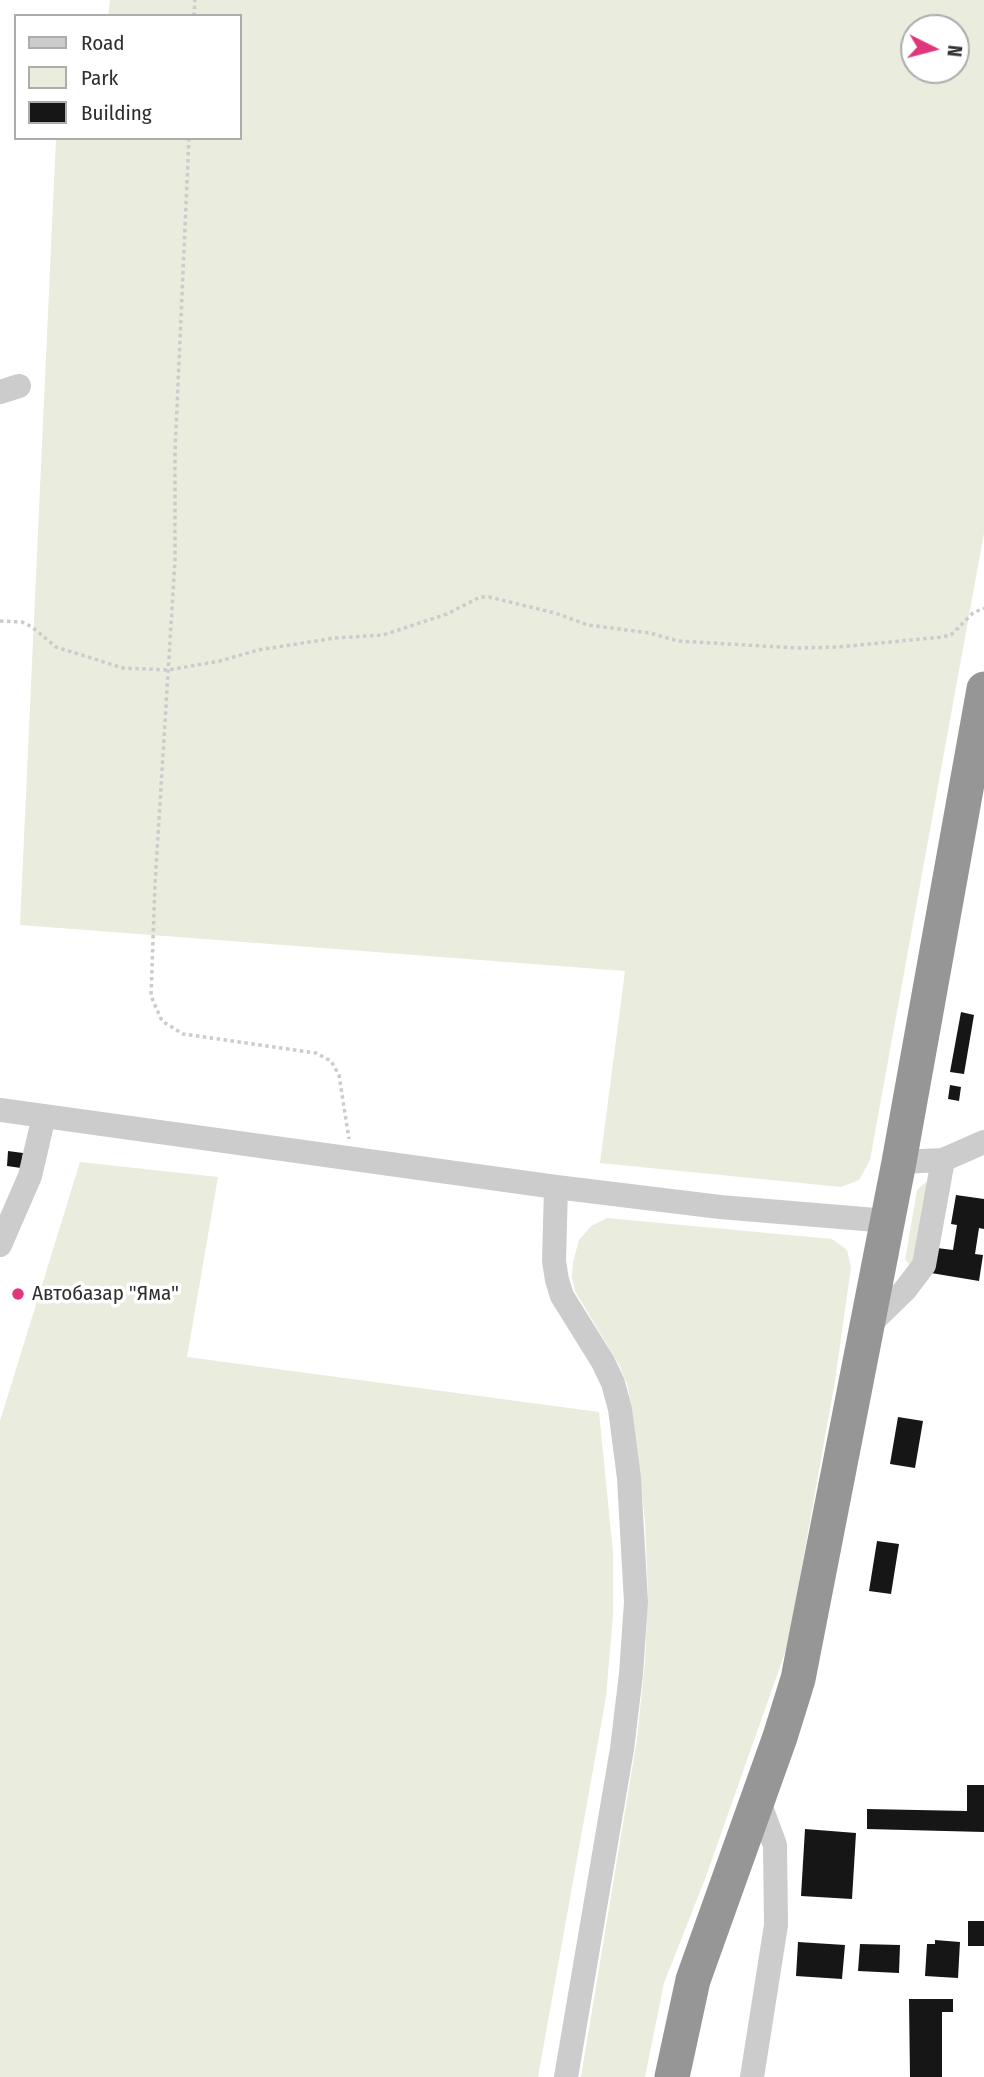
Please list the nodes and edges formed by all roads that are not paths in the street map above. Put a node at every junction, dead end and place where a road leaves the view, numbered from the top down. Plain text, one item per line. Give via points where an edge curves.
1 (984, 688) edge
2 (0, 1110) edge
3 (44, 1116) junction
4 (984, 1142) edge
5 (943, 1160) junction
6 (899, 1162) junction
7 (556, 1187) junction
8 (888, 1221) junction
9 (0, 1245) edge
10 (868, 1326) junction
11 (758, 1799) junction
12 (566, 2077) edge
13 (672, 2077) edge
14 (752, 2077) edge

1 - 6 highway
2 - 3 street
3 - 7 street
3 - 9 street via 30,1176
4 - 5 street
5 - 6 street
5 - 10 street via 924,1265
6 - 8 highway
7 - 8 street
7 - 12 street via 557,1280 613,1383 620,1409 636,1602 622,1749
8 - 10 highway
10 - 11 highway via 798,1679
11 - 13 highway via 693,1980
11 - 14 street via 775,1845 776,1925

